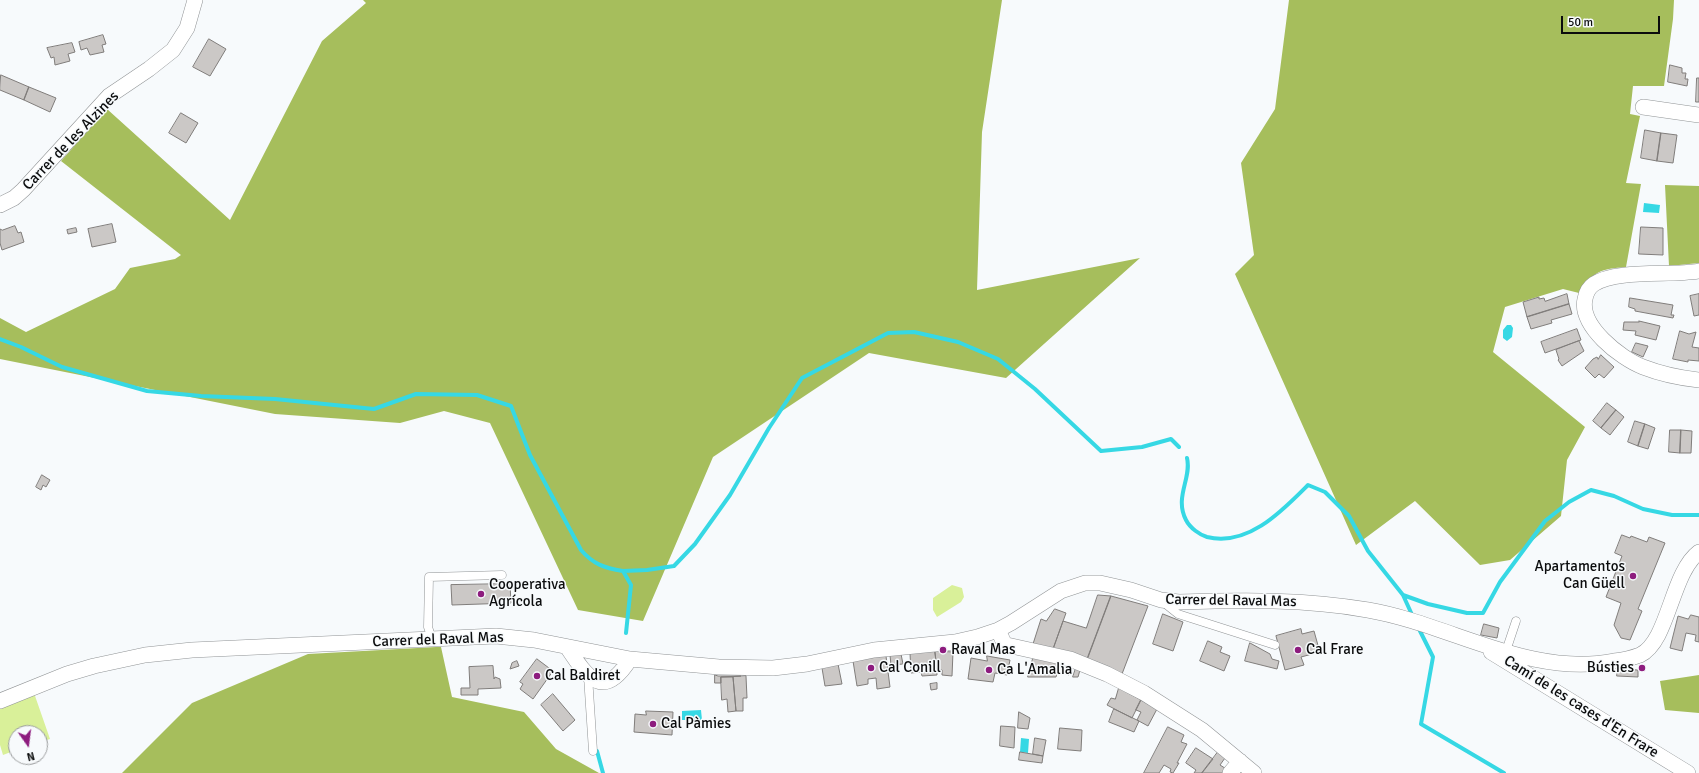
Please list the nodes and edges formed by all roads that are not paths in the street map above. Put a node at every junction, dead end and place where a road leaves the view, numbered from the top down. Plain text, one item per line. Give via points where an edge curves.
1 (195, 0) edge
2 (1643, 107) dead end
3 (1699, 115) edge
4 (0, 205) edge
5 (1699, 271) edge
6 (1699, 380) edge
7 (1699, 552) edge
8 (502, 575) dead end
9 (1161, 600) junction
10 (1516, 621) dead end
11 (998, 630) junction
12 (432, 639) junction
13 (1474, 642) junction
14 (1275, 645) dead end
15 (567, 647) junction
16 (1506, 651) junction
17 (630, 659) junction
18 (588, 676) junction
19 (0, 700) edge
20 (593, 751) dead end
21 (1240, 761) junction
22 (1230, 773) edge
23 (1254, 773) edge
24 (1688, 773) edge

1 - 4 street, Carrer de les Alzines via 186,28 173,50 110,96 23,190
2 - 3 street
5 - 6 street via 1606,279 1592,285 1588,290 1584,307 1587,318 1596,332 1614,350 1630,361 1656,372
7 - 16 street via 1685,571 1652,647 1640,655 1608,663 1584,665 1538,661
8 - 12 lane via 429,577 428,627
9 - 11 street, Carrer del Raval Mas via 1100,583 1085,583 1061,591
9 - 13 street, Carrer del Raval Mas via 1293,601 1363,609 1426,624
9 - 14 lane via 1178,614
10 - 16 lane
11 - 17 street, Carrer del Raval Mas via 955,642 874,650 807,664 773,668 719,667
11 - 21 street via 1007,645 1070,659 1144,693 1202,730
12 - 15 street, Carrer del Raval Mas via 496,636
12 - 19 street, Carrer del Raval Mas via 165,653 94,666
13 - 16 street
13 - 24 street, Camí de les cases d'En Frare
15 - 17 street, Carrer del Raval Mas
15 - 18 street
17 - 18 street via 623,671 607,682
18 - 20 lane
21 - 22 street
21 - 23 street

